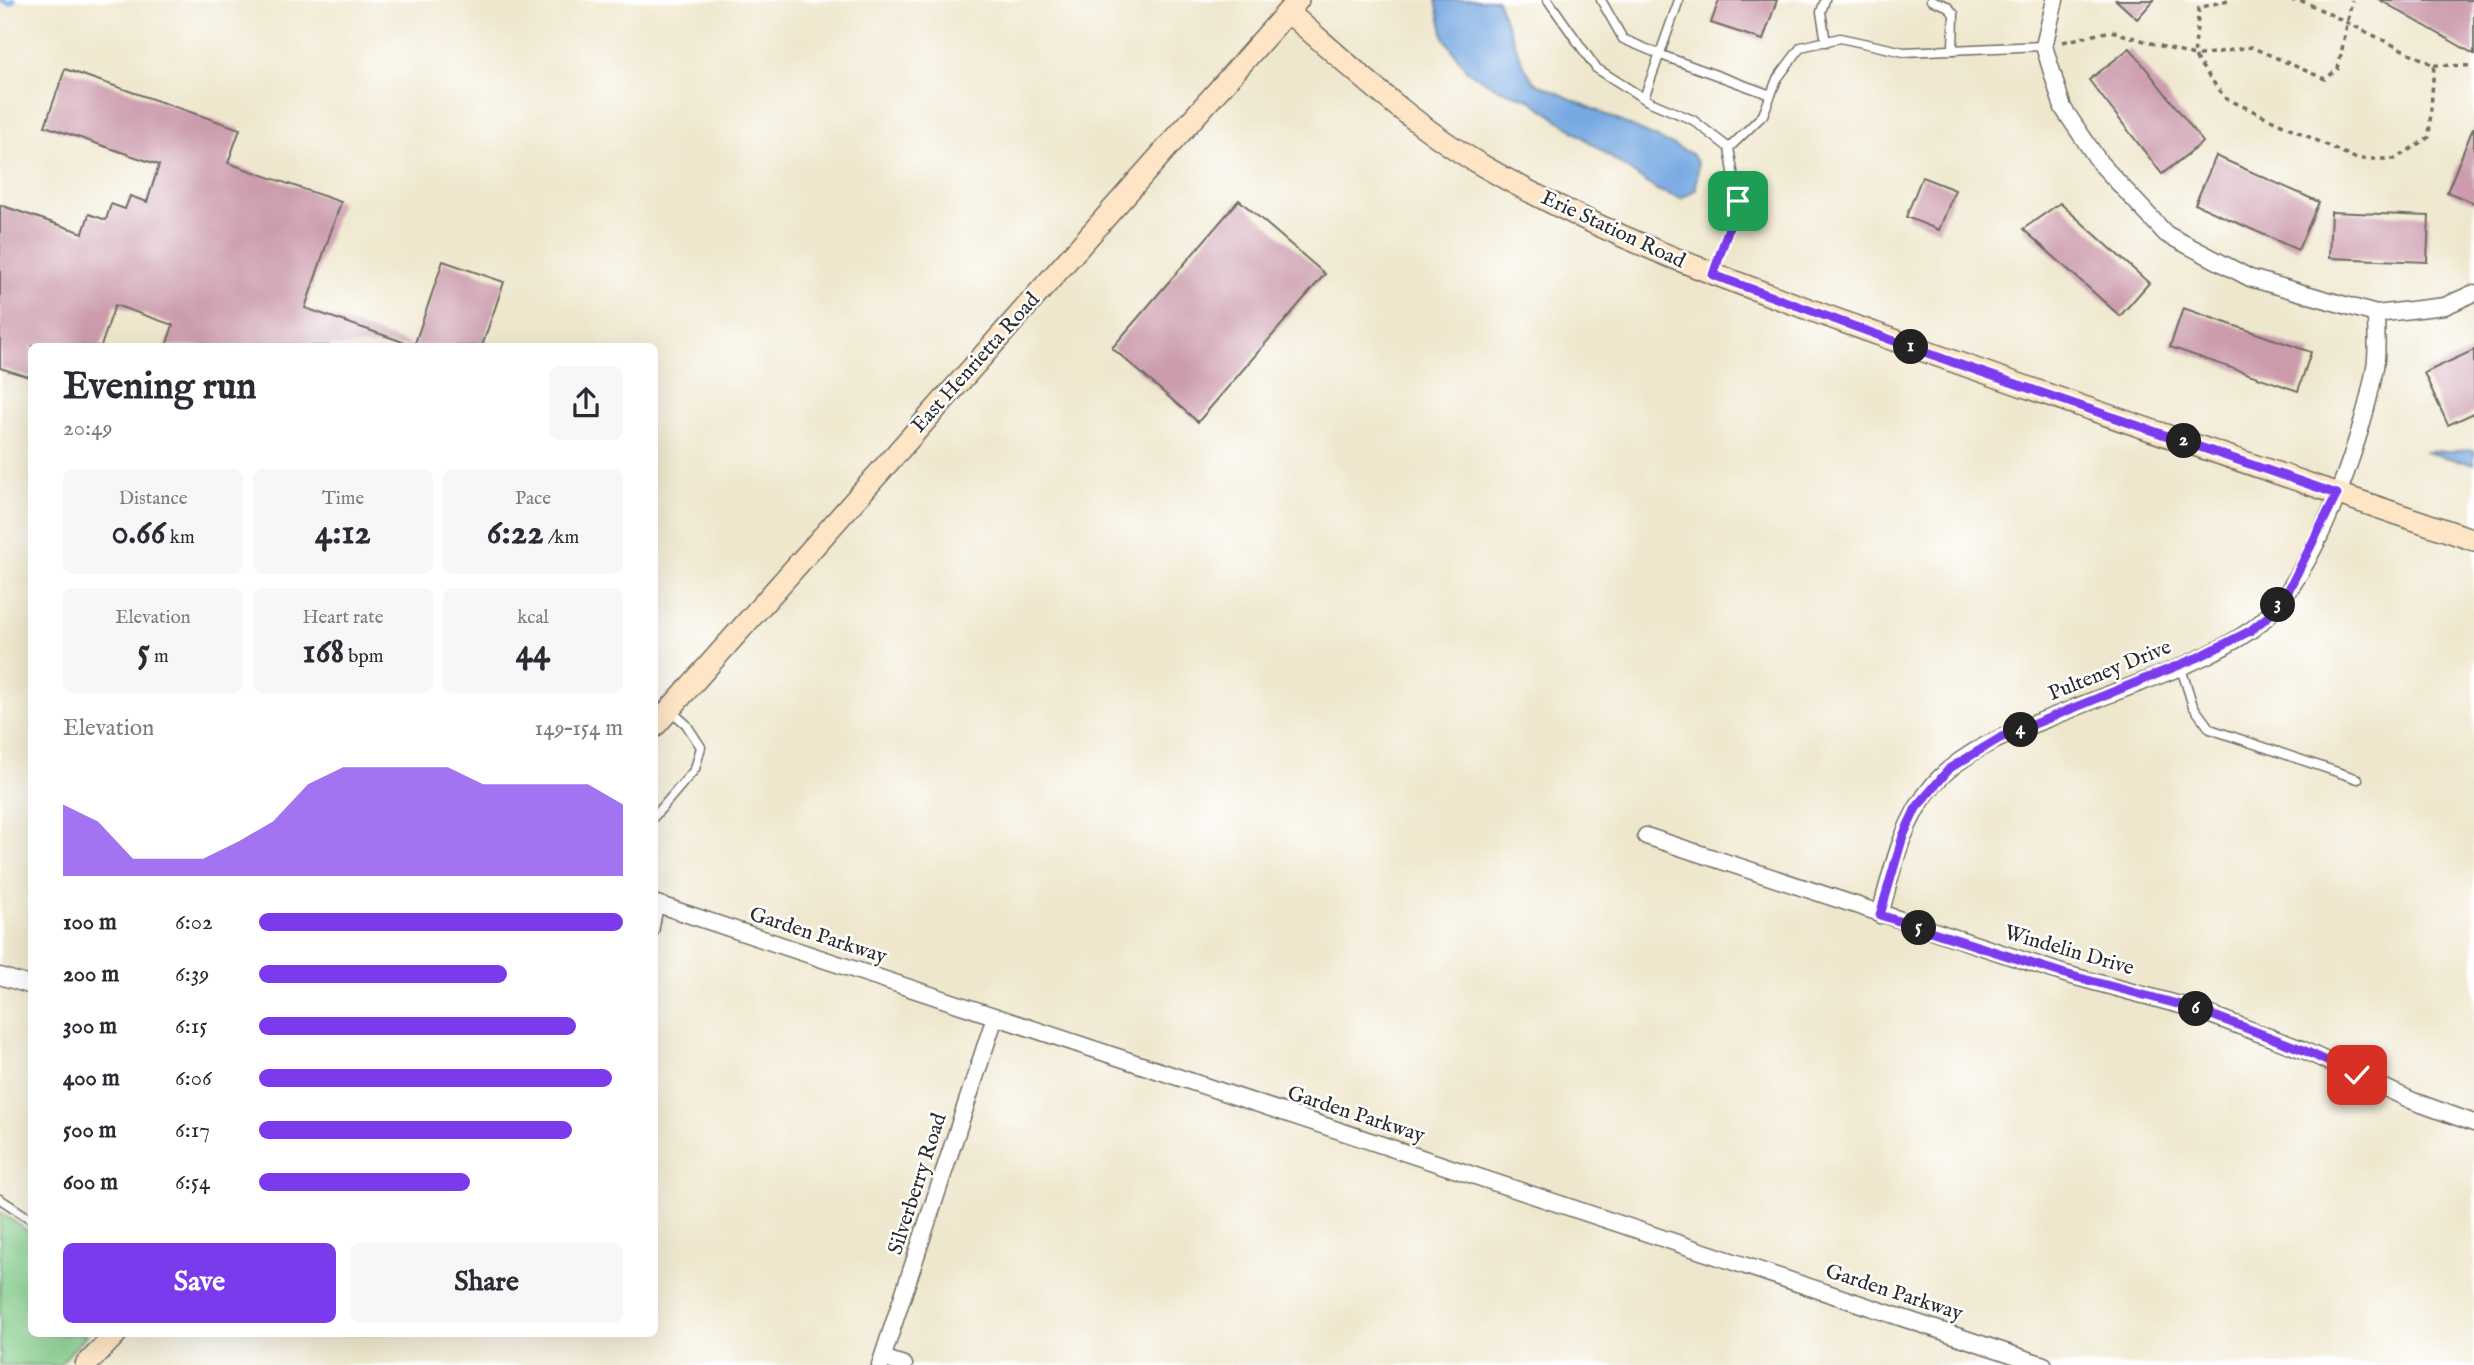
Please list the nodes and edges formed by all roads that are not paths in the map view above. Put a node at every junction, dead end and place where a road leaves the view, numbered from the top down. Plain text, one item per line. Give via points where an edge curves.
1 (1548, 0) edge
2 (1601, 0) edge
3 (1679, 0) edge
4 (1825, 0) edge
5 (1931, 0) edge
6 (2055, 0) edge
7 (1287, 4) edge
8 (1826, 41) junction
9 (2044, 46) junction
10 (1953, 50) junction
11 (1661, 55) junction
12 (1770, 95) junction
13 (1644, 98) junction
14 (1729, 148) junction
15 (1713, 275) junction
16 (2474, 293) edge
17 (2376, 314) junction
18 (2337, 494) junction
19 (2474, 540) edge
20 (2179, 665) junction
21 (670, 710) junction
22 (658, 723) edge
23 (2358, 779) dead end
24 (658, 812) edge
25 (1646, 836) dead end
26 (658, 904) edge
27 (1880, 915) junction
28 (0, 976) edge
29 (28, 985) edge
30 (995, 1017) junction
31 (2474, 1123) edge
32 (0, 1199) edge
33 (28, 1217) edge
34 (113, 1337) edge
35 (881, 1362) edge
36 (86, 1365) edge
37 (904, 1365) edge
38 (2044, 1365) edge

1 - 13 lane via 1596,68
2 - 11 lane via 1623,38
3 - 11 lane
4 - 8 lane via 1821,12
5 - 10 lane via 1954,14
6 - 9 street
7 - 15 street, Erie Station Road via 1353,68 1475,162 1606,231
7 - 21 street, East Henrietta Road
8 - 10 lane via 1840,38 1904,52
8 - 12 lane via 1801,47
9 - 10 lane
9 - 17 street via 2063,108 2100,163 2166,234 2250,278
11 - 12 lane
11 - 13 lane
12 - 14 lane via 1763,115
13 - 14 lane via 1693,120
14 - 15 lane via 1738,201
15 - 18 street, Erie Station Road
16 - 17 street via 2445,306
17 - 18 street, Pulteney Drive via 2376,364 2365,414
18 - 19 street, Erie Station Road
18 - 20 street, Pulteney Drive via 2298,574 2271,614 2229,644
20 - 23 lane via 2193,706 2210,729
20 - 27 street, Pulteney Drive via 2000,738 1950,768 1916,808
21 - 22 street, East Henrietta Road
21 - 24 lane via 687,724 701,747 695,769
25 - 27 street, Windelin Drive
26 - 30 street, Garden Parkway
27 - 31 street, Windelin Drive via 2065,974 2196,1009 2291,1044 2413,1101
28 - 29 street
30 - 35 street, Silverberry Road
30 - 38 street, Garden Parkway
32 - 33 lane
34 - 36 street
35 - 37 street

